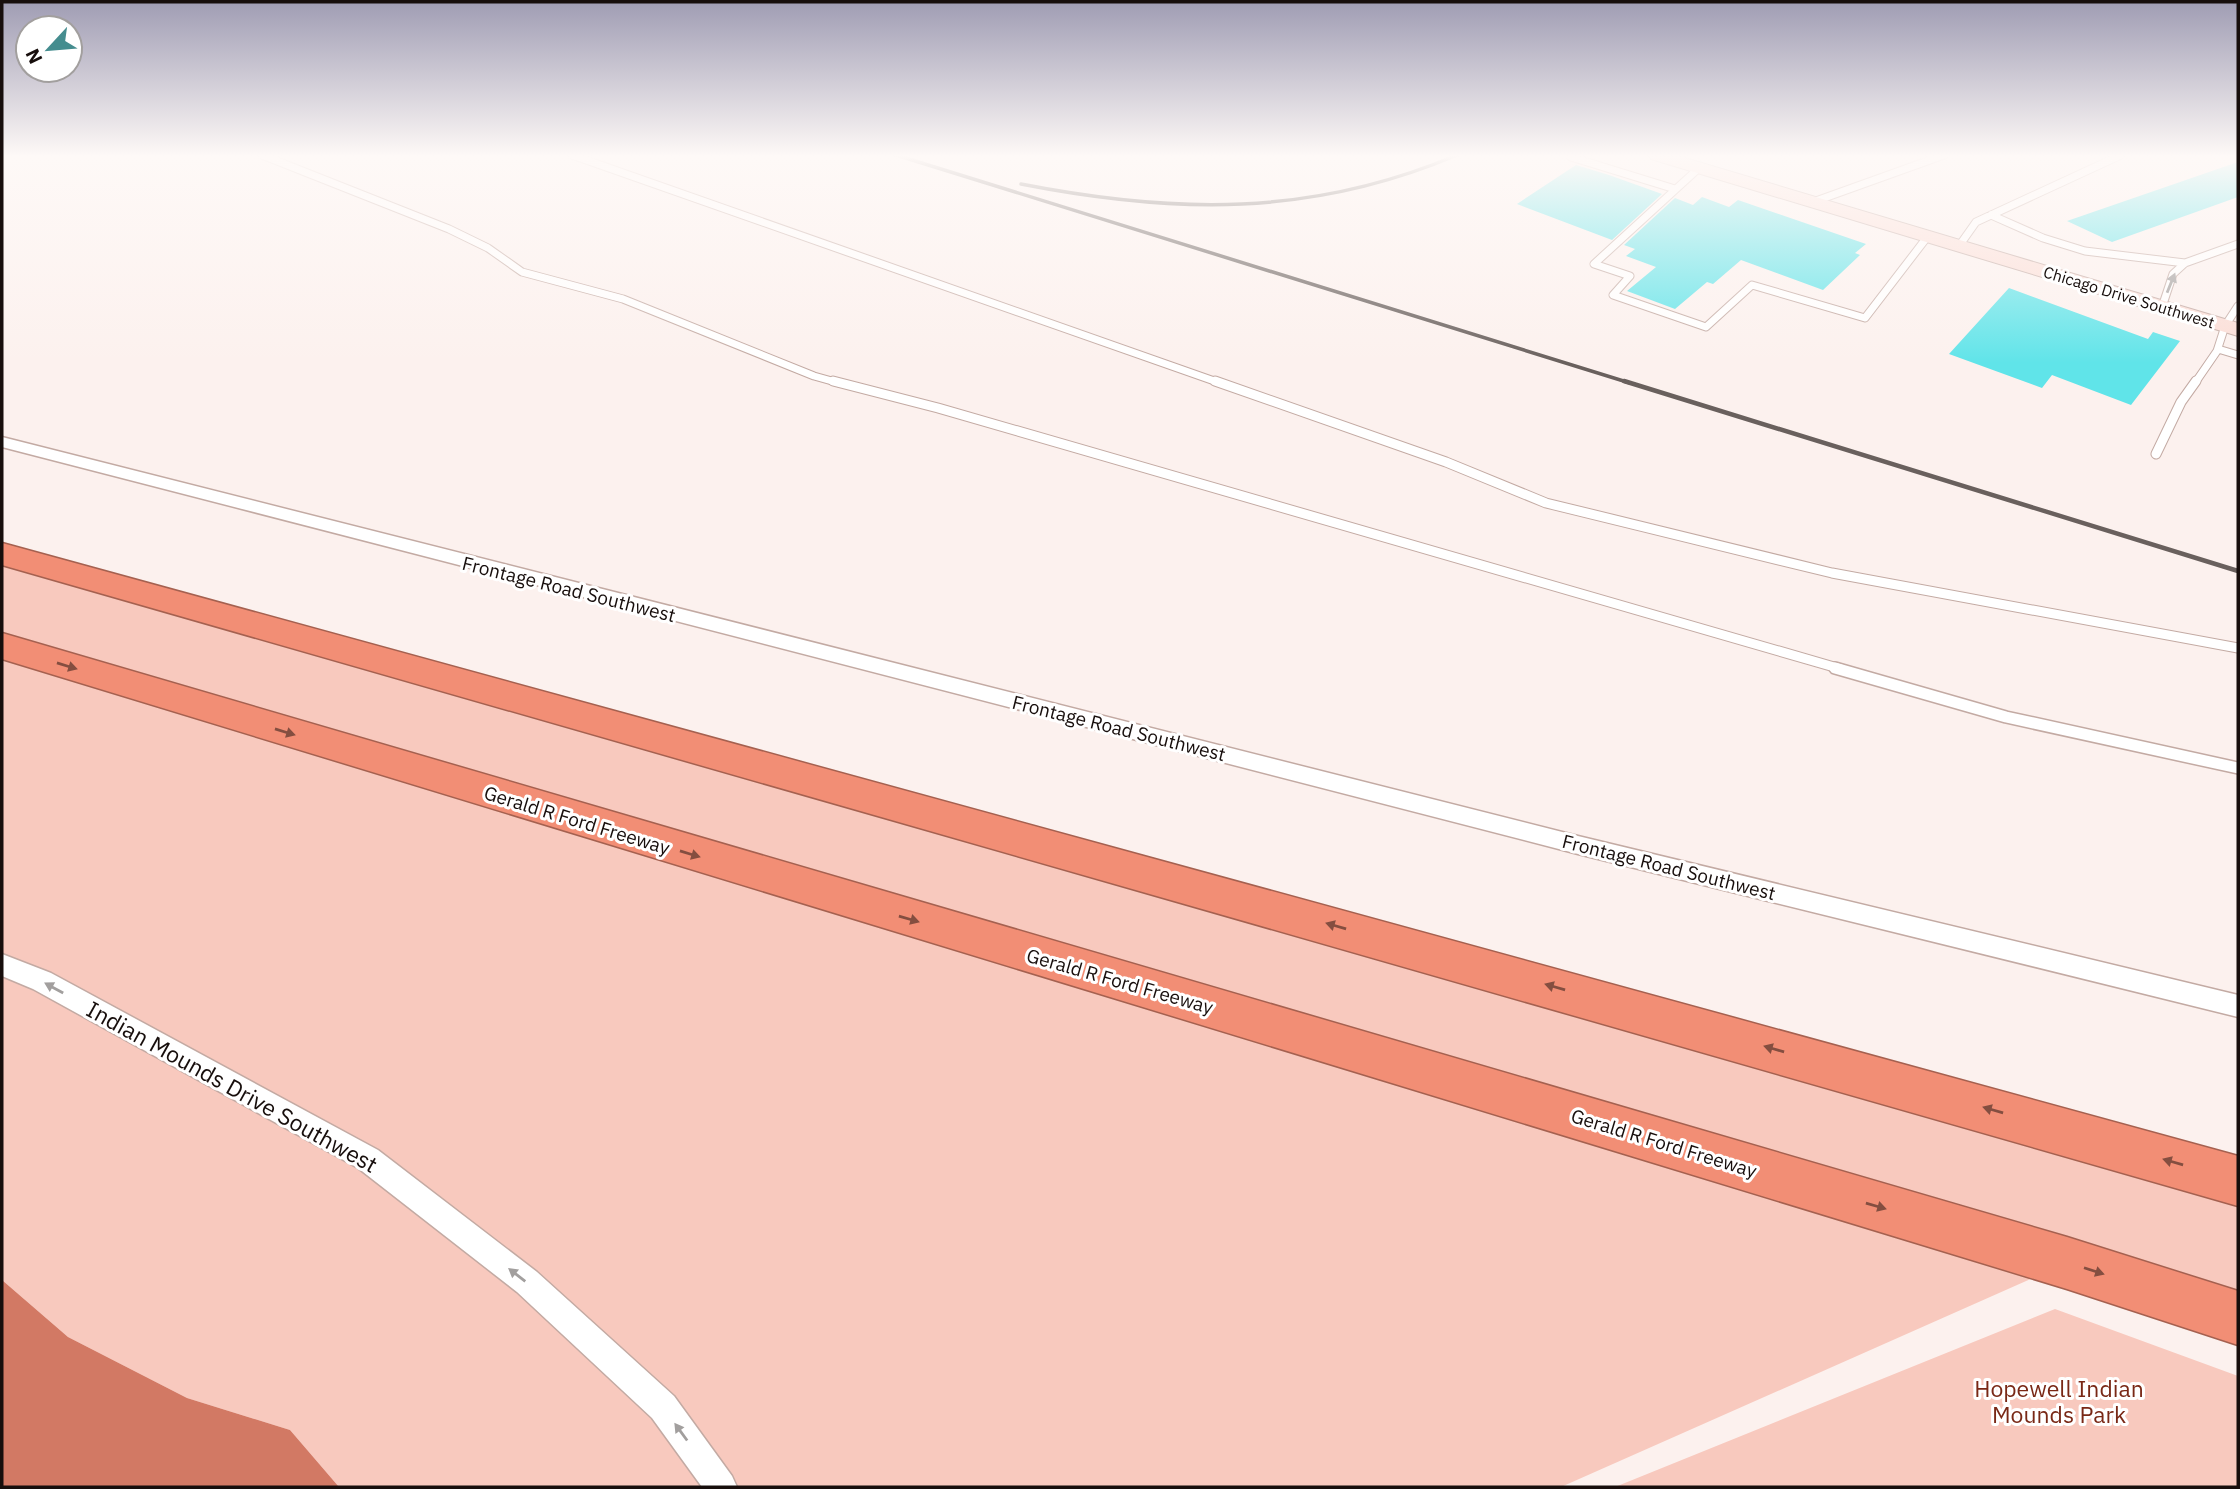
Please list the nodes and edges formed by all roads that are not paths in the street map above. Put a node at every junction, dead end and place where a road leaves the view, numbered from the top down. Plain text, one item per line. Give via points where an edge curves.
1 (438, 224) edge
2 (770, 224) edge
3 (1637, 224) edge
4 (1889, 224) edge
5 (1974, 224) edge
6 (2016, 224) edge
7 (1928, 236) junction
8 (2238, 244) edge
9 (1959, 246) junction
10 (2185, 263) junction
11 (2238, 306) edge
12 (2162, 307) junction
13 (2232, 328) edge
14 (2218, 349) junction
15 (2238, 355) edge
16 (2, 442) edge
17 (2156, 454) dead end
18 (2, 554) edge
19 (2, 646) edge
20 (2238, 648) edge
21 (2238, 768) edge
22 (2, 965) edge
23 (2238, 1006) edge
24 (2238, 1181) edge
25 (2238, 1318) edge
26 (721, 1487) edge

1 - 21 lane via 488,248 522,272 623,299 814,376 2006,717
2 - 20 lane via 1446,462 1546,503 1832,573
3 - 7 lane via 1594,264 1630,276 1613,295 1706,327 1752,285 1865,318
4 - 7 main road, Chicago Drive Southwest
5 - 9 lane
6 - 10 lane via 2084,251
7 - 9 main road, Chicago Drive Southwest
8 - 10 lane
9 - 12 main road, Chicago Drive Southwest
12 -> 10 lane via 2173,274
11 - 13 lane
12 - 13 main road, Chicago Drive Southwest
13 - 14 lane
14 - 15 lane
14 - 17 lane via 2181,402
16 - 23 street, Frontage Road Southwest via 1564,842
24 -> 18 highway
19 -> 25 highway, Gerald R Ford Freeway
26 -> 22 street, Indian Mounds Drive Southwest via 663,1407 527,1282 368,1159 42,981

